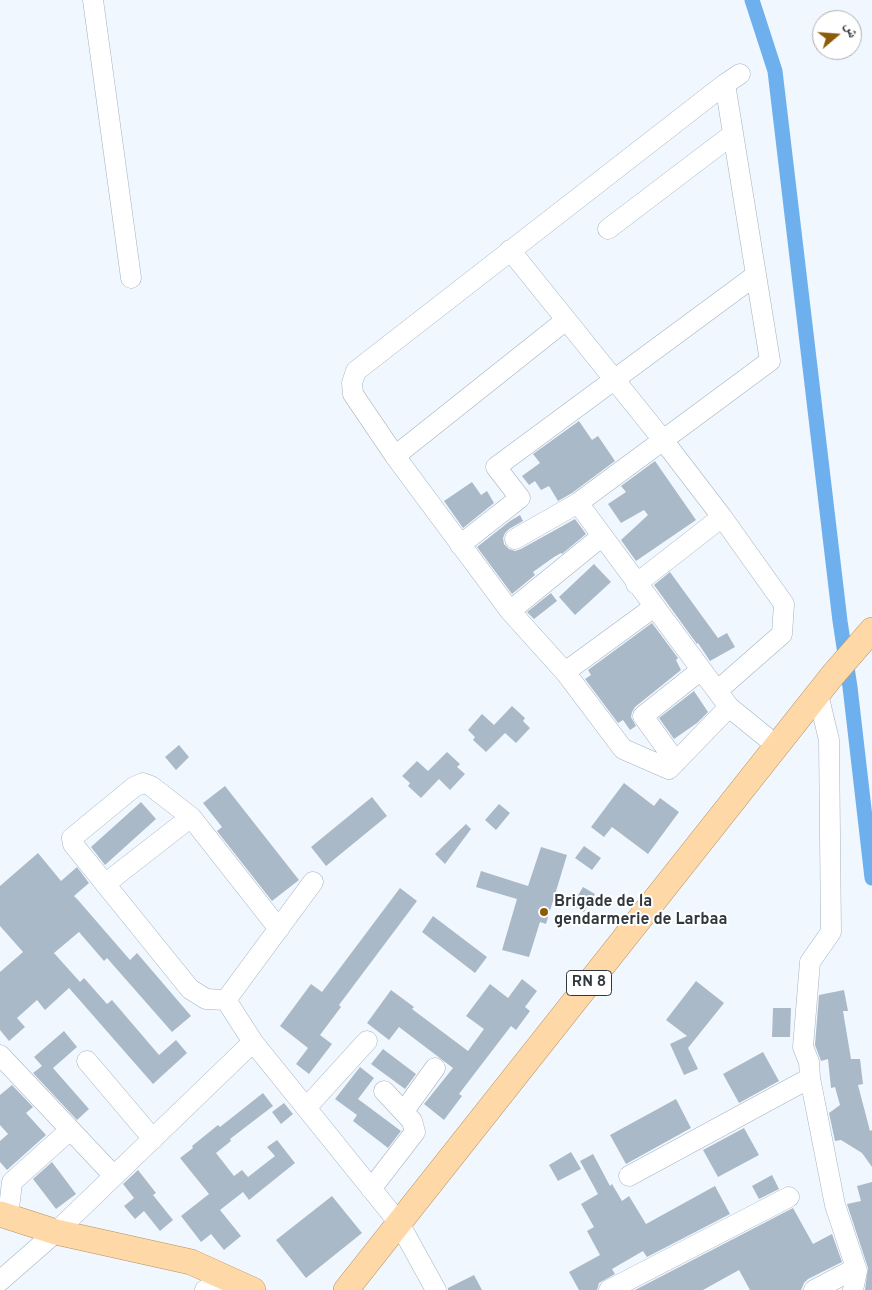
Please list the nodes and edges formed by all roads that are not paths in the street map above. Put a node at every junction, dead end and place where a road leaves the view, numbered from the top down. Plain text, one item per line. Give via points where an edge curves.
1 (93, 0) edge
2 (733, 134) junction
3 (608, 229) dead end
4 (510, 250) junction
5 (756, 275) junction
6 (131, 278) dead end
7 (566, 320) junction
8 (614, 379) junction
9 (663, 440) junction
10 (395, 456) junction
11 (578, 503) junction
12 (722, 517) junction
13 (601, 537) junction
14 (515, 539) dead end
15 (460, 545) junction
16 (636, 584) junction
17 (654, 607) junction
18 (510, 611) junction
19 (871, 631) edge
20 (701, 670) junction
21 (565, 672) junction
22 (825, 685) junction
23 (717, 691) junction
24 (729, 707) junction
25 (777, 746) junction
26 (676, 762) junction
27 (191, 817) junction
28 (313, 882) dead end
29 (105, 884) junction
30 (279, 929) junction
31 (226, 1000) junction
32 (367, 1041) dead end
33 (253, 1042) junction
34 (87, 1061) dead end
35 (2, 1062) edge
36 (435, 1068) dead end
37 (810, 1078) junction
38 (384, 1091) dead end
39 (306, 1108) junction
40 (404, 1112) junction
41 (70, 1130) junction
42 (153, 1139) junction
43 (114, 1176) junction
44 (629, 1176) dead end
45 (371, 1189) junction
46 (789, 1197) dead end
47 (4, 1216) edge
48 (398, 1223) junction
49 (56, 1232) junction
50 (856, 1268) junction
51 (226, 1278) junction
52 (0, 1281) edge
53 (204, 1290) edge
54 (253, 1290) edge
55 (346, 1290) edge
56 (436, 1290) edge
57 (609, 1290) edge
58 (814, 1290) edge
59 (853, 1290) edge

1 - 6 street
2 - 3 street
2 - 4 street via 732,79
2 - 5 street
4 - 7 street
4 - 10 street via 356,371 352,383 354,394
5 - 8 street
5 - 9 street via 770,361
7 - 8 street
7 - 10 street
8 - 9 street
8 - 15 street via 496,467 520,498
9 - 11 street
9 - 12 street
10 - 15 street
11 - 13 street
11 - 14 street
12 - 16 street
12 - 23 street via 784,604 782,634
13 - 16 street
13 - 18 street
15 - 18 street
16 - 17 street
17 - 20 street
17 - 21 street
18 - 21 street
19 - 22 main road, RN 8
20 - 23 street
20 - 26 street via 643,716
21 - 26 street via 623,749 669,769
22 - 25 main road, RN 8
22 - 37 street via 829,740 831,932 810,962 803,1046 810,1062
23 - 24 street
24 - 25 street
24 - 26 street
25 - 48 main road, RN 8
27 - 29 street
27 - 29 street via 151,786 143,783 134,787 72,838 73,844
27 - 30 street
28 - 30 street
29 - 31 street via 190,989 206,999
30 - 31 street
31 - 33 street
32 - 39 street
33 - 39 street
33 - 42 street
34 - 42 street
35 - 41 street
36 - 40 street
37 - 44 street
37 - 50 street via 835,1205
38 - 40 street
39 - 45 street
40 - 45 street via 412,1121 415,1132
41 - 43 street
41 - 47 street via 12,1182
42 - 43 street
43 - 49 street
45 - 48 street
46 - 57 street
47 - 49 main road
48 - 55 main road, RN 8
48 - 56 street
49 - 51 main road via 191,1262
49 - 52 street
50 - 58 street
50 - 59 street
51 - 53 street
51 - 54 main road

